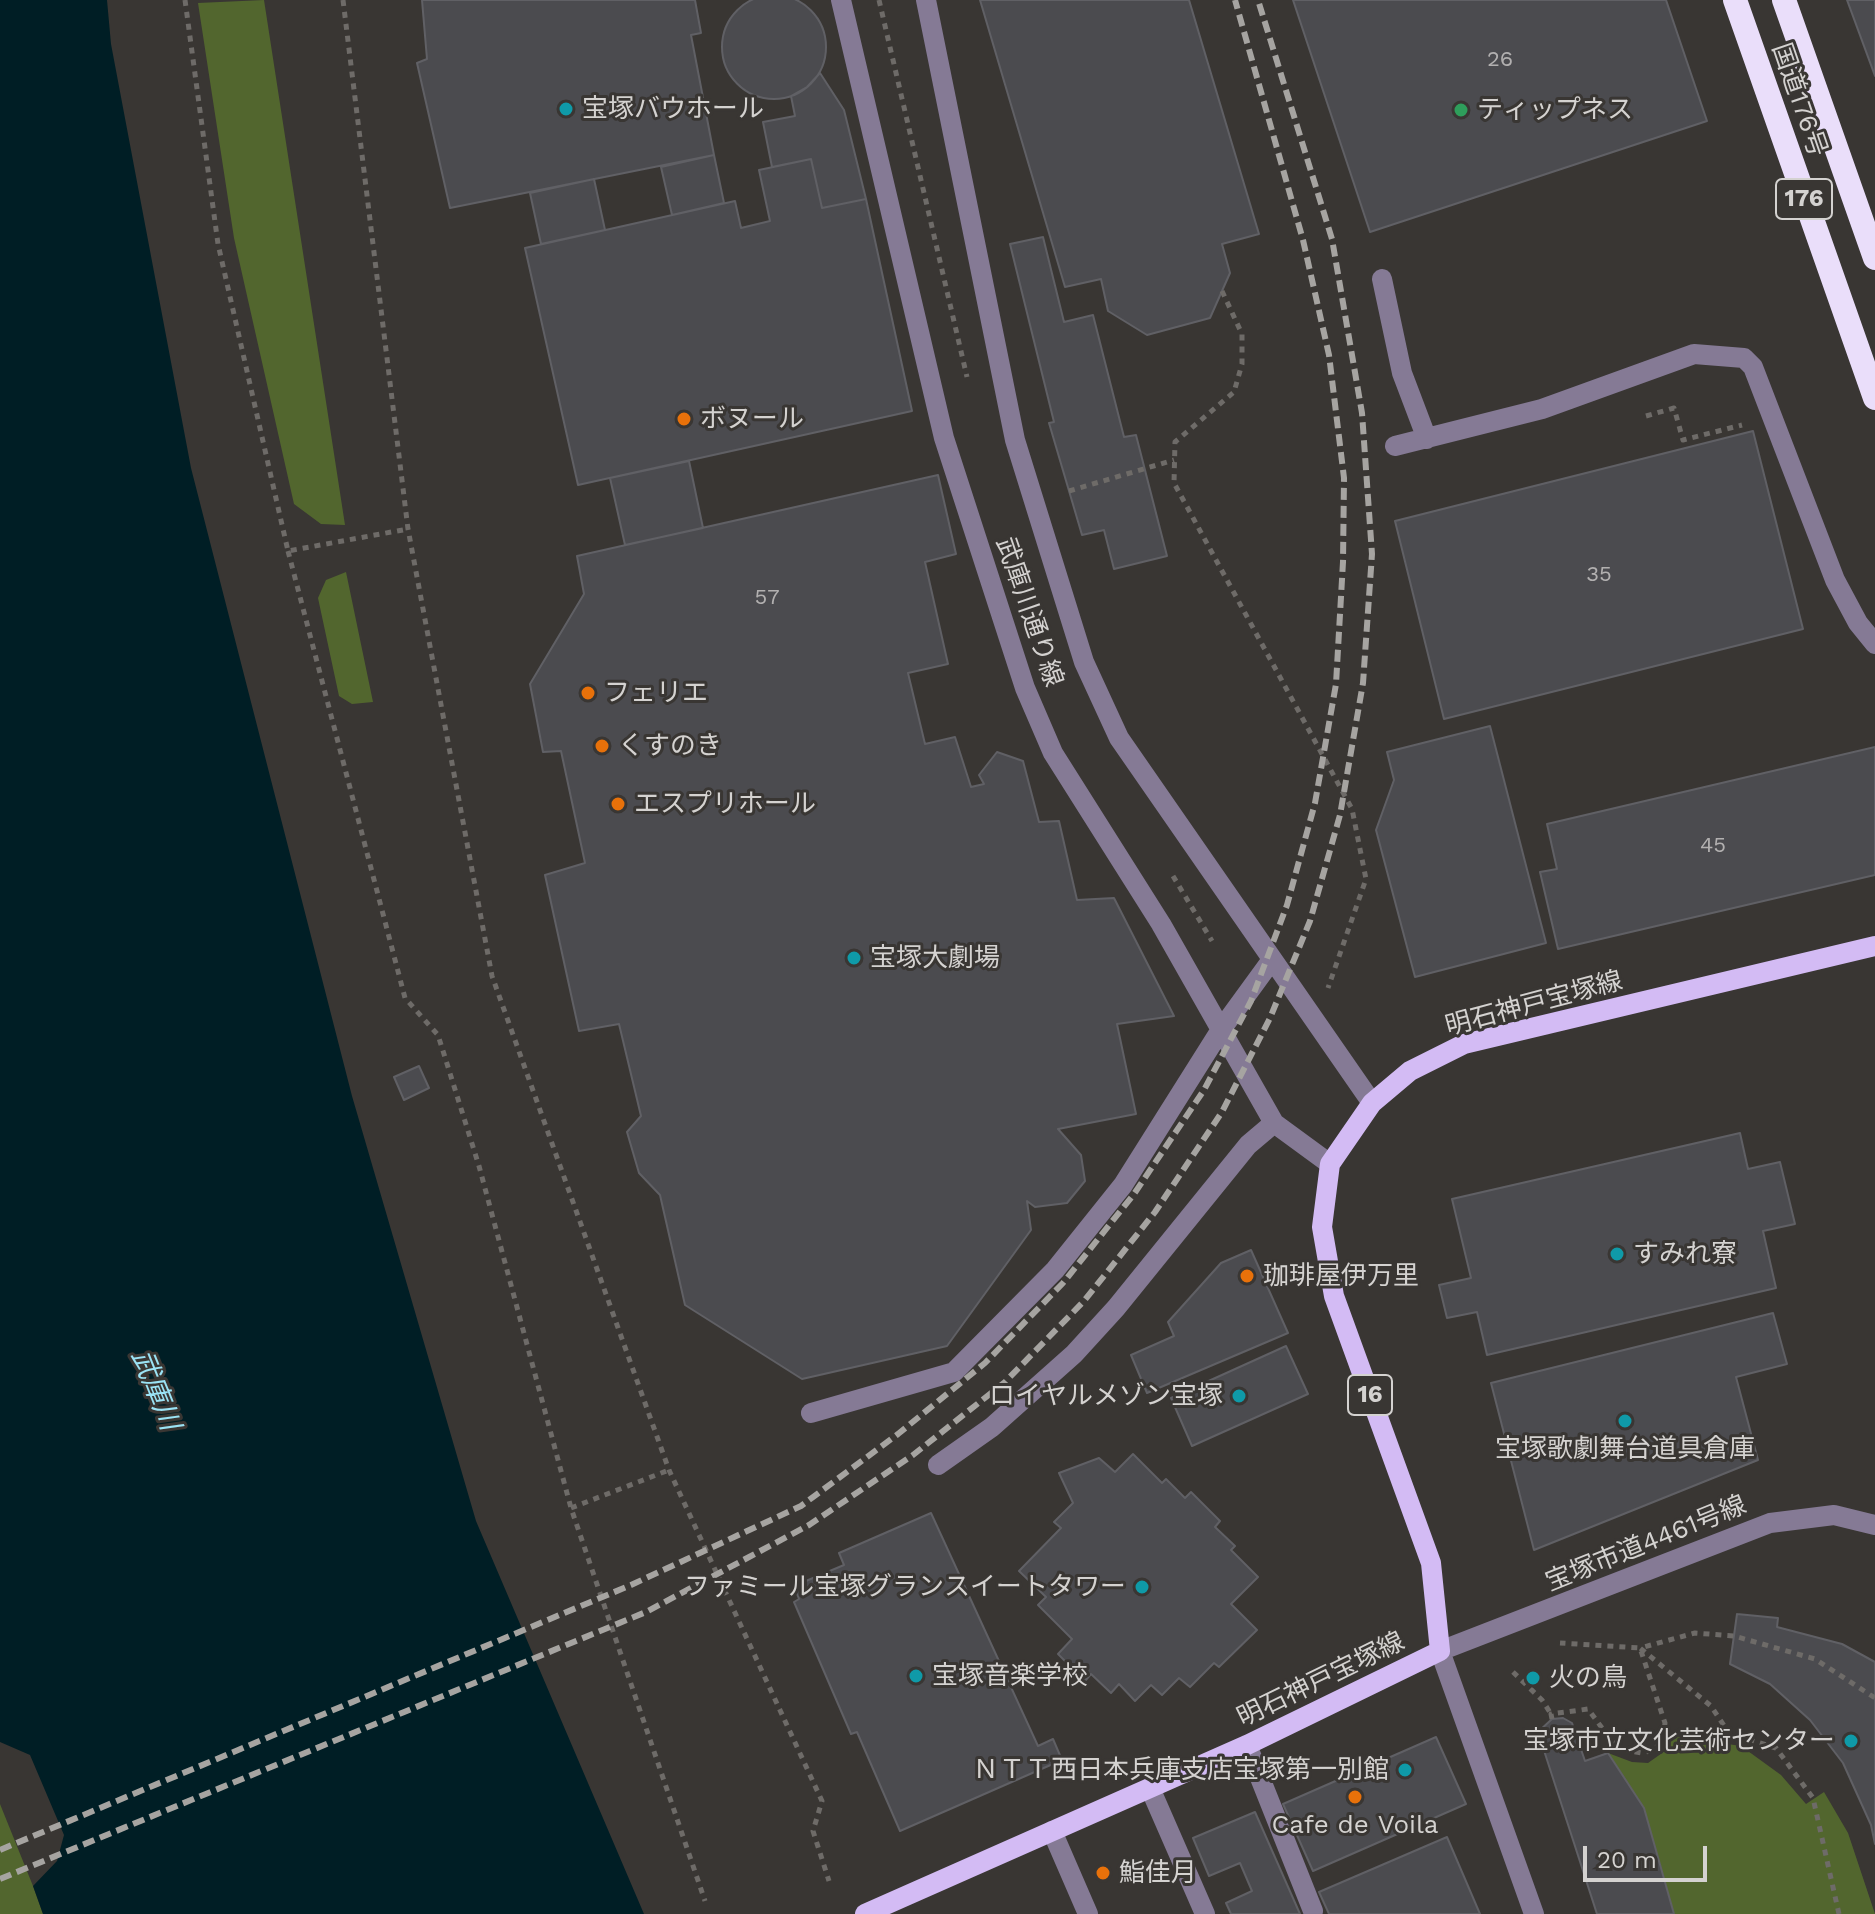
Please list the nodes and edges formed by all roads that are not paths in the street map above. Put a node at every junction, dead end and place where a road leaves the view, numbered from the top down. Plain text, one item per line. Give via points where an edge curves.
1 (841, 0) edge
2 (926, 0) edge
3 (1735, 0) edge
4 (1784, 0) edge
5 (1875, 258) edge
6 (1382, 279) dead end
7 (1875, 398) edge
8 (1427, 439) junction
9 (1395, 446) dead end
10 (1875, 644) edge
11 (1875, 946) edge
12 (1271, 961) junction
13 (1220, 1031) junction
14 (1372, 1103) junction
15 (1274, 1123) junction
16 (1330, 1164) junction
17 (811, 1413) dead end
18 (938, 1465) dead end
19 (1875, 1525) edge
20 (1440, 1651) junction
21 (1247, 1745) junction
22 (1150, 1788) junction
23 (1052, 1831) junction
24 (1313, 1911) dead end
25 (865, 1914) edge
26 (1088, 1914) edge
27 (1205, 1914) edge
28 (1534, 1914) edge

1 - 13 street, 武庫川通り線 via 944,438 1025,688 1053,753 1161,924
2 - 12 street, 武庫川通り線 via 1015,440 1084,662 1119,738
3 - 7 highway, 国道176号 / 176
4 - 5 highway, 国道176号 / 176
6 - 8 street via 1402,373
8 - 9 street
8 - 10 street via 1542,409 1694,354 1744,358 1753,367 1835,580
11 - 14 main road, 明石神戸宝塚線 / 16 via 1464,1044 1410,1071
12 - 13 street
12 - 14 street, 武庫川通り線
13 - 15 street, 武庫川通り線
13 - 17 street via 1123,1185 1055,1270 954,1372
14 - 16 main road, 明石神戸宝塚線 / 16
15 - 16 street, 武庫川通り線
15 - 18 street via 1248,1145 1074,1354 992,1427
16 - 20 main road, 明石神戸宝塚線 / 16 via 1322,1227 1334,1296 1431,1563
19 - 20 street, 宝塚市道4461号線 via 1834,1515 1770,1523
20 - 21 main road, 明石神戸宝塚線
20 - 28 street
21 - 22 main road, 明石神戸宝塚線
21 - 24 street
22 - 23 main road, 明石神戸宝塚線
22 - 27 street
23 - 25 main road, 明石神戸宝塚線
23 - 26 street

